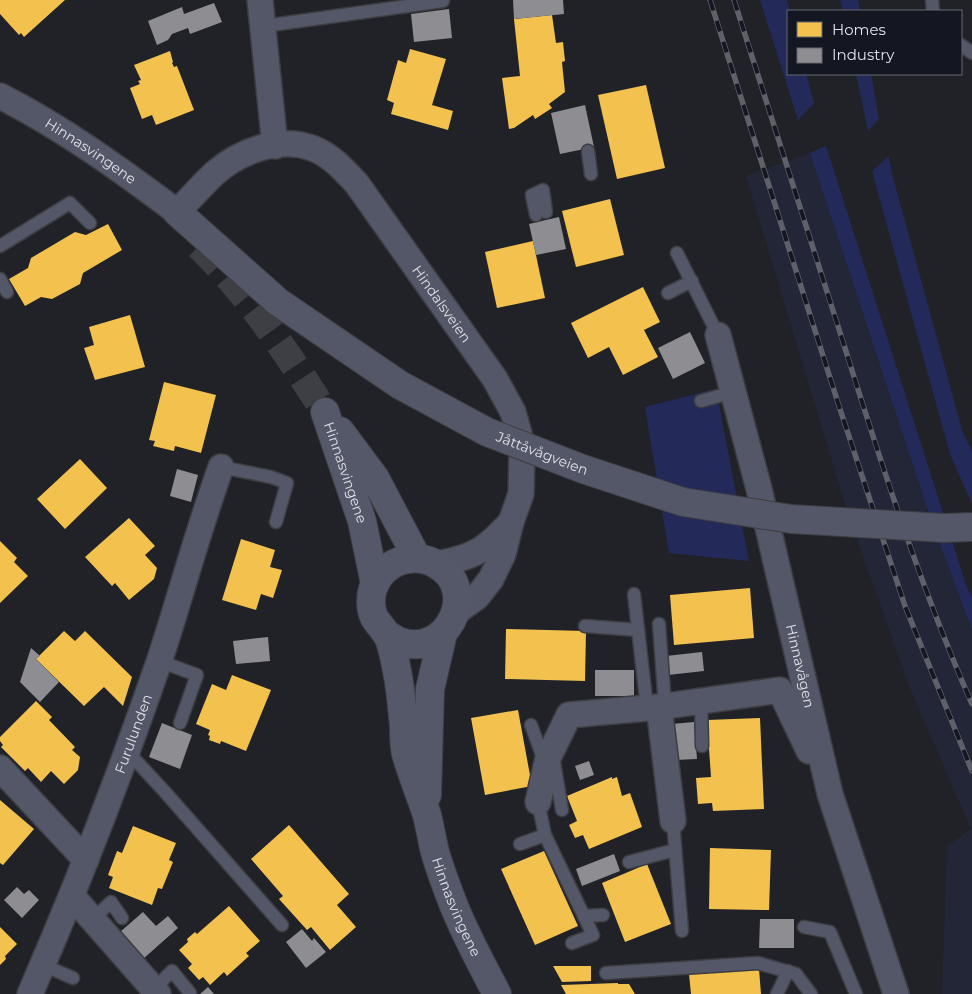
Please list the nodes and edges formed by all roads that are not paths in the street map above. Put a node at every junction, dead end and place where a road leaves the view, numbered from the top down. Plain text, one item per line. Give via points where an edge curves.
1 (263, 0) edge
2 (443, 1) edge
3 (264, 26) junction
4 (0, 96) edge
5 (275, 146) junction
6 (588, 152) dead end
7 (591, 174) dead end
8 (177, 212) junction
9 (90, 223) dead end
10 (0, 246) edge
11 (677, 252) dead end
12 (0, 279) edge
13 (692, 280) junction
14 (6, 292) dead end
15 (668, 293) dead end
16 (718, 335) joint
17 (733, 392) junction
18 (701, 401) dead end
19 (221, 467) joint
20 (276, 522) dead end
21 (511, 522) junction
22 (972, 527) edge
23 (427, 561) junction
24 (375, 584) junction
25 (634, 594) dead end
26 (449, 623) junction
27 (659, 624) dead end
28 (585, 626) dead end
29 (638, 630) junction
30 (388, 635) junction
31 (159, 661) junction
32 (701, 701) junction
33 (657, 707) junction
34 (180, 723) dead end
35 (531, 725) dead end
36 (702, 746) dead end
37 (128, 752) junction
38 (549, 758) junction
39 (0, 768) edge
40 (830, 794) junction
41 (538, 802) joint
42 (562, 810) dead end
43 (427, 816) junction
44 (673, 821) joint
45 (545, 834) junction
46 (520, 844) dead end
47 (675, 850) junction
48 (86, 860) junction
49 (629, 862) dead end
50 (72, 896) junction
51 (603, 915) dead end
52 (584, 916) junction
53 (122, 918) dead end
54 (93, 919) junction
55 (282, 925) dead end
56 (804, 927) dead end
57 (682, 931) dead end
58 (572, 943) dead end
59 (43, 964) junction
60 (788, 972) junction
61 (606, 973) dead end
62 (73, 978) dead end
63 (156, 992) edge
64 (190, 993) edge
65 (30, 994) edge
66 (497, 994) edge
67 (777, 994) edge
68 (811, 994) edge
69 (856, 994) edge
70 (896, 994) edge

1 - 3 street
2 - 3 lane
3 - 5 street
4 - 8 street, Hinnasvingene via 60,130
5 - 8 street, Hindalsveien via 239,156 216,172
5 - 21 street, Hindalsveien via 312,148 340,166 357,184 495,379 513,412 522,449 521,494
6 - 7 lane
8 - 22 street, Jåttåvågveien, bridge via 278,302 306,322 400,385 487,432 583,469 683,502 791,519
9 - 10 lane via 70,203
11 - 13 lane
12 - 14 lane
13 - 15 lane
13 - 16 lane
16 - 17 street, Hinnavågen
17 - 18 lane
17 - 40 street, Hinnavågen via 760,489
19 - 20 lane via 287,483
19 - 31 street, Furulunden
21 - 23 street, Hindalsveien via 475,554 462,560
21 - 26 street, Hindalsveien via 503,554 491,579
23 - 24 main road via 408,558 395,563 378,577
23 - 24 main road, Hinnasvingene via 375,478 325,412 362,522
23 - 26 main road via 445,570 454,585 457,598
24 - 30 main road via 371,600 373,613
25 - 29 lane
26 - 30 main road via 433,640 419,644 402,642
26 - 43 main road, Hinnasvingene via 430,689
27 - 33 lane
28 - 29 lane
29 - 33 lane
30 - 43 main road, Hinnasvingene via 401,690 406,752
31 - 34 lane via 196,675
31 - 37 street, Furulunden
32 - 33 street
32 - 36 lane
32 - 40 street via 780,690
33 - 38 street via 569,715
33 - 44 street
35 - 38 lane
37 - 48 street, Furulunden
37 - 55 lane
38 - 41 street
38 - 42 lane
39 - 48 street
40 - 70 street, Hinnavågen
41 - 45 lane
43 - 66 main road, Hinnasvingene via 454,905
44 - 47 lane
45 - 46 lane
45 - 52 lane
47 - 49 lane
47 - 57 lane
48 - 50 street, Furulunden
50 - 54 street
50 - 59 street, Furulunden
51 - 52 lane
52 - 58 lane via 593,935
53 - 54 lane via 111,902
54 - 63 street
56 - 69 lane via 830,932
59 - 62 lane
59 - 65 street, Furulunden
60 - 61 lane via 758,963
60 - 67 lane
60 - 68 lane via 796,974
63 - 64 lane via 172,971

